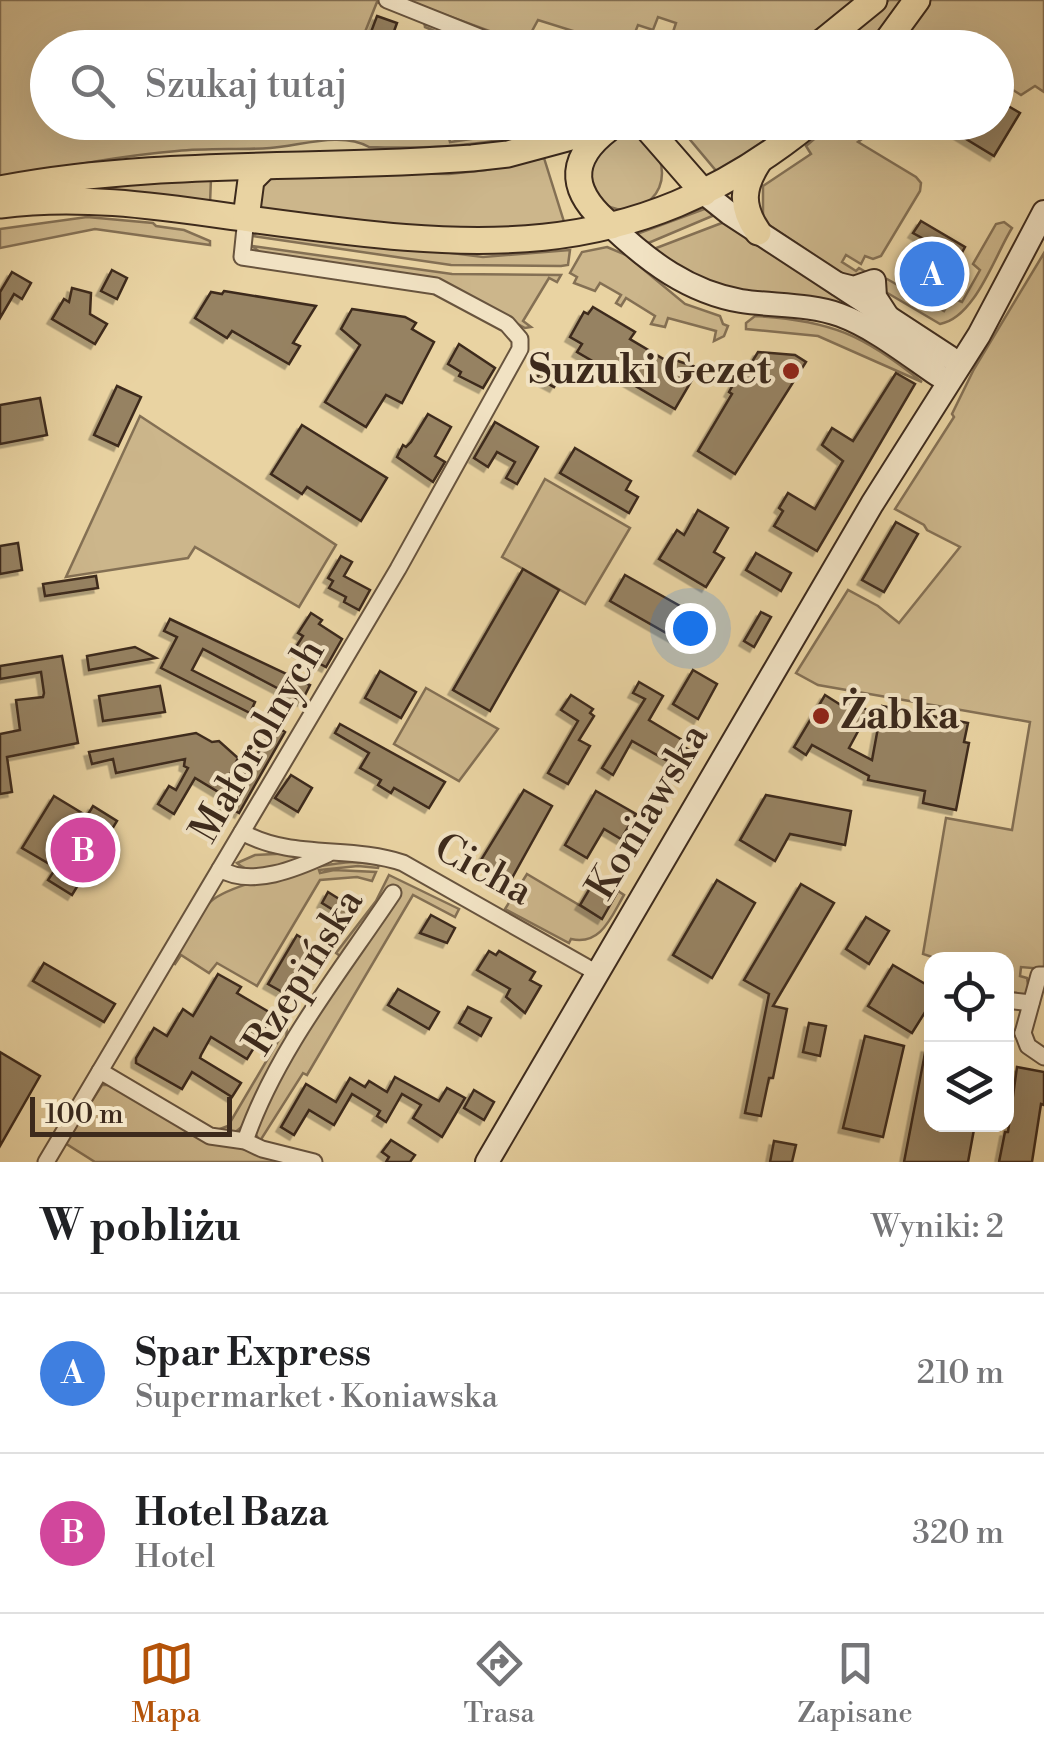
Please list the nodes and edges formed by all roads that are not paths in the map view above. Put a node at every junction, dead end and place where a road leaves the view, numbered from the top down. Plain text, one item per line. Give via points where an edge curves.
1 (387, 0) edge
2 (874, 0) edge
3 (917, 0) edge
4 (462, 30) edge
5 (837, 30) edge
6 (895, 30) edge
7 (542, 140) edge
8 (567, 140) edge
9 (599, 140) edge
10 (658, 140) edge
11 (787, 140) edge
12 (663, 146) junction
13 (759, 161) junction
14 (264, 166) junction
15 (580, 188) junction
16 (0, 189) edge
17 (704, 193) junction
18 (0, 205) edge
19 (1044, 212) edge
20 (648, 215) junction
21 (246, 218) junction
22 (611, 226) junction
23 (758, 232) junction
24 (948, 368) junction
25 (242, 832) junction
26 (328, 854) junction
27 (220, 869) junction
28 (393, 893) dead end
29 (597, 972) junction
30 (1044, 975) edge
31 (1014, 1001) edge
32 (1031, 1003) junction
33 (1015, 1032) edge
34 (1044, 1057) edge
35 (100, 1071) junction
36 (245, 1141) junction
37 (46, 1162) edge
38 (314, 1162) edge
39 (486, 1162) edge

1 - 4 street
2 - 5 main road
3 - 6 main road
7 - 14 main road via 508,154 472,158
8 - 15 main road
9 - 15 main road via 580,165
10 - 12 main road
11 - 13 main road
12 - 17 main road
12 - 20 main road via 668,187
13 - 17 main road
13 - 23 main road via 744,200
14 - 16 main road via 94,173
14 - 21 main road via 250,180
15 - 22 main road
17 - 20 main road
17 - 23 main road
18 - 21 main road via 94,201
19 - 24 main road, Koniawska
20 - 22 main road
21 - 22 main road via 438,241 534,240
21 - 25 street, Małorolnych via 242,257 436,286 507,324 520,350
22 - 24 main road via 691,286 838,315
23 - 24 main road via 894,322
24 - 29 main road, Koniawska
25 - 26 street, Cicha via 268,844
25 - 27 street, Małorolnych
26 - 27 street via 256,877
26 - 29 street, Cicha via 370,855 414,868
27 - 35 street, Małorolnych
28 - 36 street, Rzepińska via 296,1040
29 - 39 main road, Koniawska
30 - 32 street
31 - 32 street
32 - 33 street
33 - 34 street
35 - 36 street via 210,1136
35 - 37 street, Małorolnych
36 - 38 street

